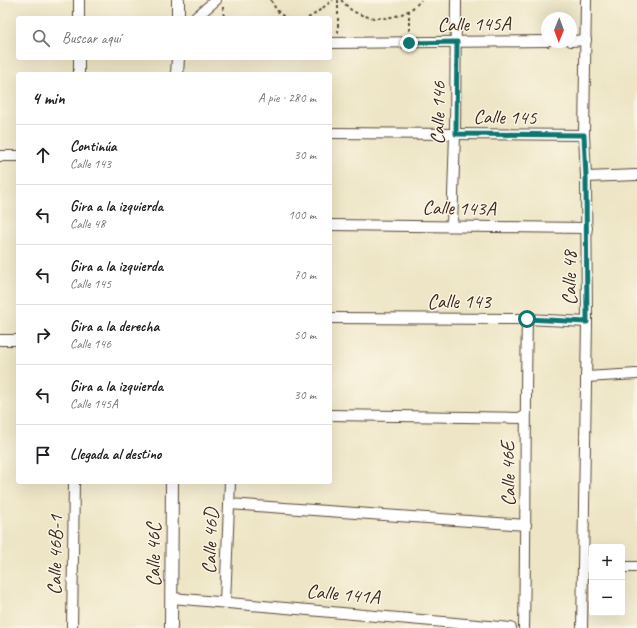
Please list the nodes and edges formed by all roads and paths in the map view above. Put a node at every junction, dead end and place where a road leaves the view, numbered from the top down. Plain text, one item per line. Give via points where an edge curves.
1 (79, 0) edge
2 (178, 0) edge
3 (216, 0) edge
4 (271, 0) edge
5 (333, 0) edge
6 (340, 0) edge
7 (421, 0) edge
8 (456, 0) edge
9 (586, 0) edge
10 (409, 10) junction
11 (79, 16) edge
12 (178, 16) edge
13 (197, 16) edge
14 (281, 16) edge
15 (312, 16) edge
16 (586, 40) junction
17 (541, 41) edge
18 (577, 41) edge
19 (457, 42) junction
20 (334, 43) edge
21 (409, 43) junction
22 (79, 60) edge
23 (178, 60) edge
24 (78, 72) edge
25 (178, 72) edge
26 (332, 133) edge
27 (456, 134) junction
28 (584, 135) junction
29 (0, 156) edge
30 (16, 156) edge
31 (637, 175) edge
32 (586, 177) junction
33 (332, 225) edge
34 (452, 226) junction
35 (587, 228) junction
36 (332, 318) edge
37 (527, 319) junction
38 (587, 322) junction
39 (0, 340) edge
40 (16, 340) edge
41 (637, 374) edge
42 (586, 377) junction
43 (332, 415) edge
44 (525, 418) junction
45 (74, 484) edge
46 (172, 484) edge
47 (230, 484) edge
48 (229, 504) junction
49 (526, 525) junction
50 (587, 567) edge
51 (625, 567) edge
52 (637, 567) edge
53 (172, 598) junction
54 (225, 602) junction
55 (72, 628) edge
56 (171, 628) edge
57 (511, 628) edge
58 (524, 628) edge
59 (582, 628) edge

1 - 11 street
2 - 12 street
3 - 13 street
4 - 14 path
5 - 15 path
6 - 10 path via 367,17 385,18
6 - 20 path
7 - 10 path
8 - 19 street, Calle 146
9 - 16 street, Calle 48
10 - 21 path
16 - 18 street
16 - 28 street, Calle 48
17 - 19 street, Calle 145A
19 - 21 street, Calle 145A
19 - 27 street, Calle 146
20 - 21 street, Calle 145A
22 - 24 street
23 - 25 street
26 - 27 street, Calle 145
27 - 28 street, Calle 145
27 - 34 street, Calle 146
28 - 32 street, Calle 48
29 - 30 street
31 - 32 street
32 - 35 street, Calle 48
33 - 34 street, Calle 143A
34 - 35 street, Calle 143A
35 - 38 street, Calle 48
36 - 37 street, Calle 143
37 - 38 street, Calle 143
37 - 44 street, Calle 46E
38 - 42 street, Calle 48
39 - 40 street
41 - 42 street
42 - 50 street, Calle 48
43 - 44 street
44 - 49 street, Calle 46E
45 - 55 street, Calle 46B-1
46 - 53 street, Calle 46C
47 - 48 street, Calle 46D
48 - 49 street
48 - 54 street, Calle 46D
49 - 58 street, Calle 46E
50 - 59 street, Calle 48
51 - 52 street
53 - 54 street, Calle 141A
53 - 56 street, Calle 46C
54 - 57 street, Calle 141A

